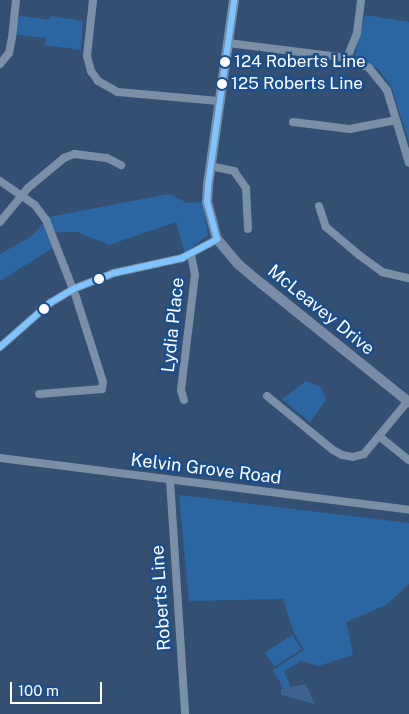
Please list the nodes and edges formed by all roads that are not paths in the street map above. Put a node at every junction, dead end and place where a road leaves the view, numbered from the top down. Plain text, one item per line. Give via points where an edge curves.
1 (16, 0) edge
2 (93, 0) edge
3 (234, 0) edge
4 (361, 0) edge
5 (228, 43) junction
6 (347, 58) junction
7 (0, 64) edge
8 (219, 101) junction
9 (396, 120) junction
10 (293, 122) dead end
11 (409, 163) edge
12 (121, 164) dead end
13 (210, 166) junction
14 (0, 181) edge
15 (21, 195) junction
16 (320, 206) dead end
17 (0, 222) edge
18 (248, 229) dead end
19 (217, 239) junction
20 (190, 255) junction
21 (409, 278) edge
22 (73, 289) junction
23 (0, 347) edge
24 (39, 394) dead end
25 (267, 396) dead end
26 (184, 400) dead end
27 (408, 402) edge
28 (379, 436) junction
29 (0, 458) edge
30 (409, 460) edge
31 (170, 480) junction
32 (409, 510) edge
33 (185, 714) edge

1 - 7 street via 12,38 8,53
2 - 8 street via 87,56 98,82 118,92
3 - 5 main road
4 - 6 street via 357,33
5 - 6 street
5 - 8 main road
6 - 9 street via 369,68 383,82
8 - 13 main road
9 - 10 street via 350,129
9 - 11 street
12 - 15 street via 107,158 74,154 53,165
13 - 18 street via 234,171 246,188
13 - 19 main road via 207,202
14 - 15 street
15 - 17 street
15 - 22 street via 35,205 46,220
16 - 21 street via 326,227 358,255 382,272
19 - 20 street
19 - 27 main road, McLeavey Drive via 238,264
20 - 22 street via 114,273
20 - 26 street, Lydia Place via 195,275 181,390
22 - 23 street via 50,303
22 - 24 street via 103,382 102,390
25 - 28 street via 342,456 364,454
27 - 28 street
28 - 30 street
29 - 31 street, Kelvin Grove Road
31 - 32 street, Kelvin Grove Road
31 - 33 street, Roberts Line

